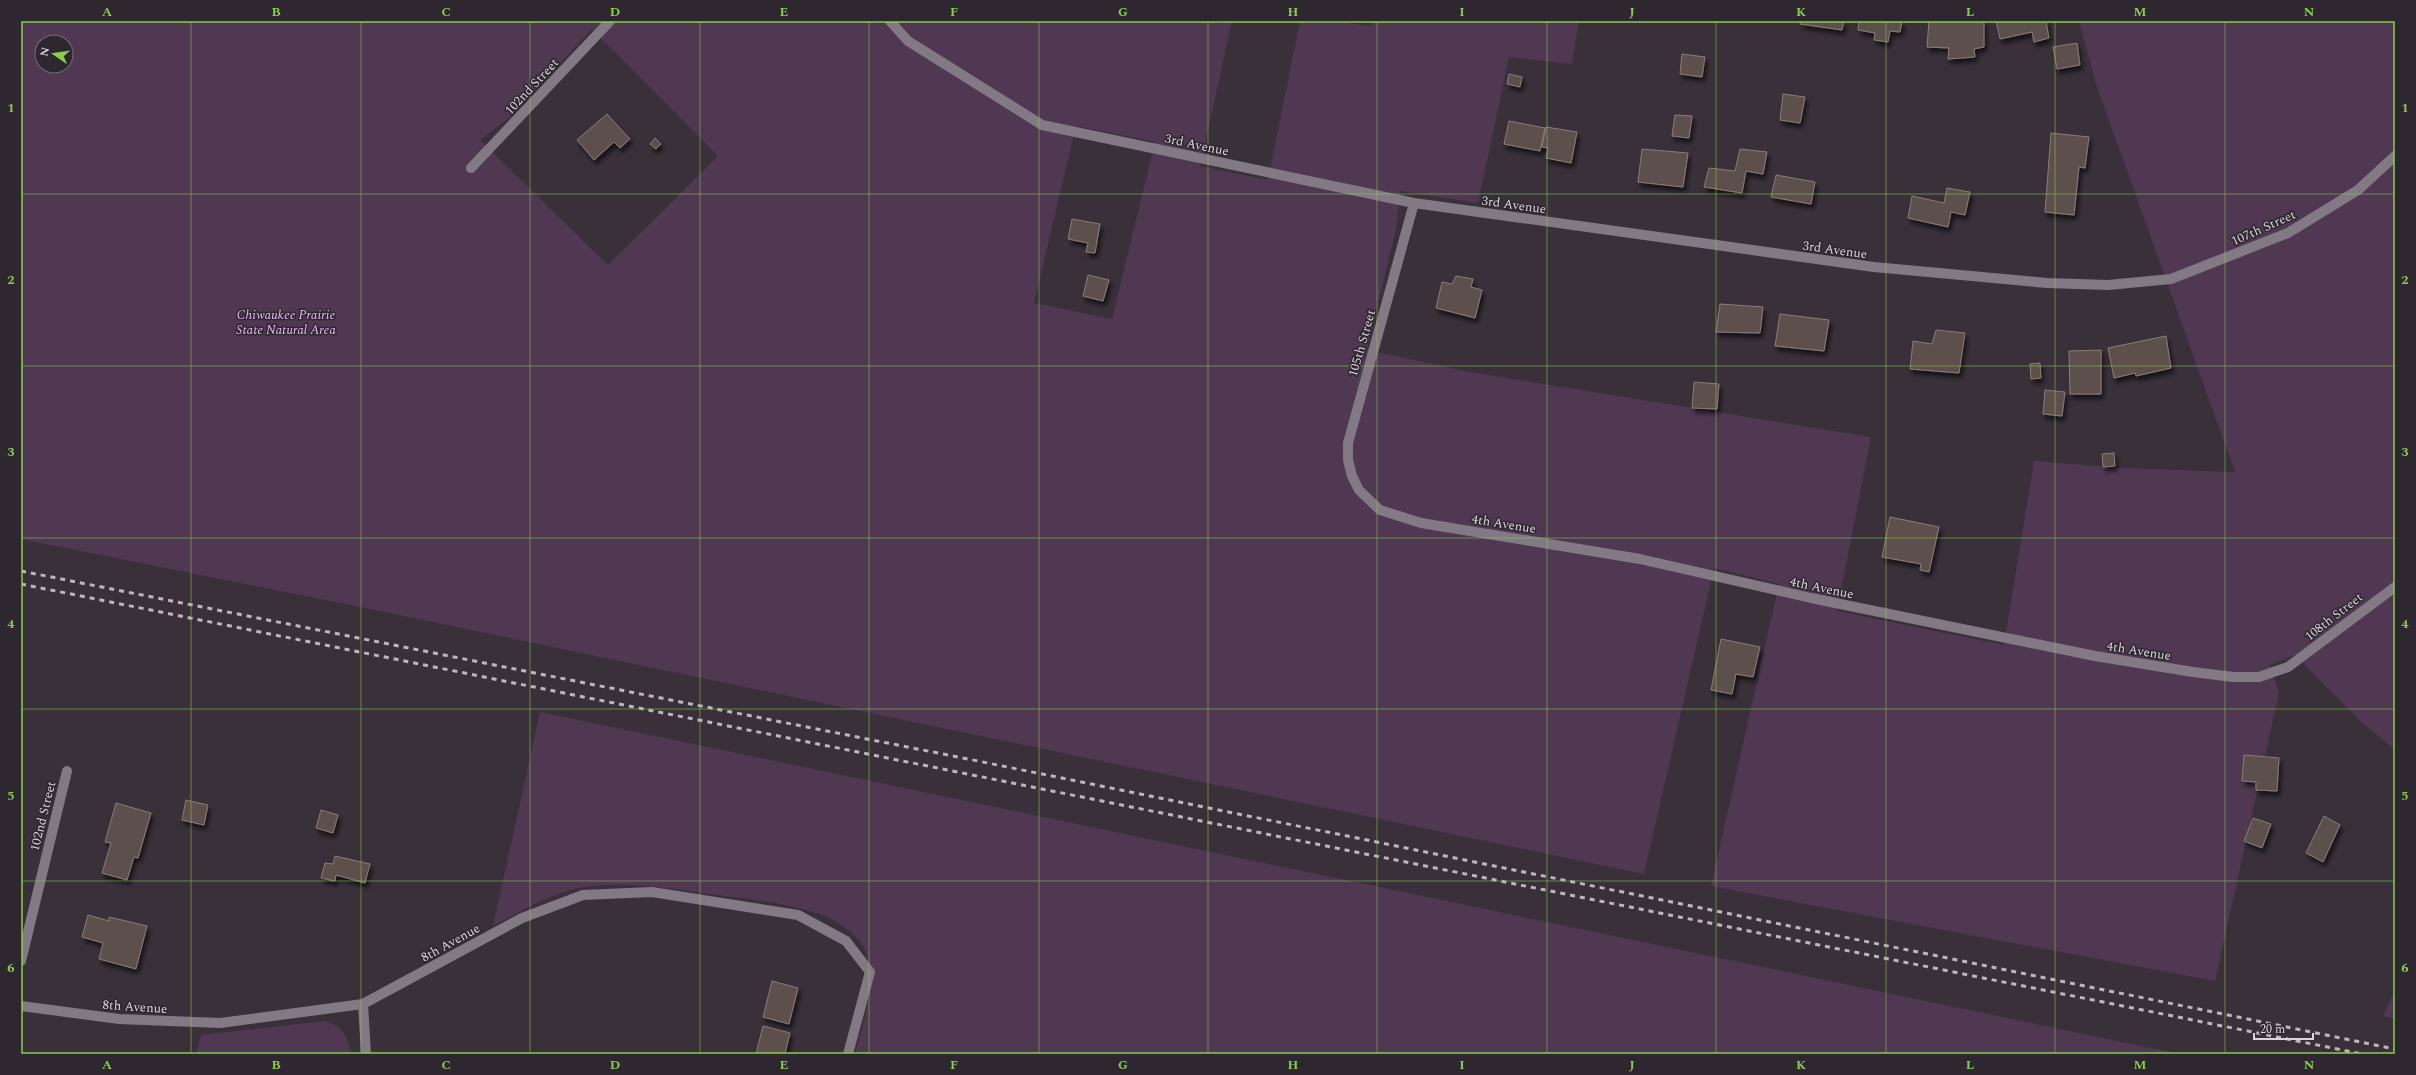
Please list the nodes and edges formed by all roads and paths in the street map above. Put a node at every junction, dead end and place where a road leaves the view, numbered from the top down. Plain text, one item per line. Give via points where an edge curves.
1 (610, 21) edge
2 (890, 21) edge
3 (2395, 156) edge
4 (471, 168) dead end
5 (1414, 203) junction
6 (2171, 279) joint
7 (1359, 490) joint
8 (2395, 587) edge
9 (2288, 667) joint
10 (67, 771) dead end
11 (21, 961) edge
12 (363, 1004) junction
13 (21, 1006) edge
14 (366, 1054) edge
15 (848, 1054) edge

1 - 4 street, 102nd Street
2 - 5 street, 3rd Avenue via 908,41 1042,125
3 - 6 street, 107th Street via 2358,190 2288,233
5 - 6 street, 3rd Avenue via 1874,267 2047,283 2108,285
5 - 7 street, 105th Street via 1348,443 1348,460
7 - 9 street, 4th Avenue via 1380,510 1421,523 1640,559 1811,598 2095,656 2233,676 2259,677
8 - 9 street, 108th Street
10 - 11 street, 102nd Street
12 - 13 street, 8th Avenue via 220,1023 119,1019
12 - 14 street
12 - 15 street, 8th Avenue via 522,918 583,895 652,892 798,915 846,941 870,972

